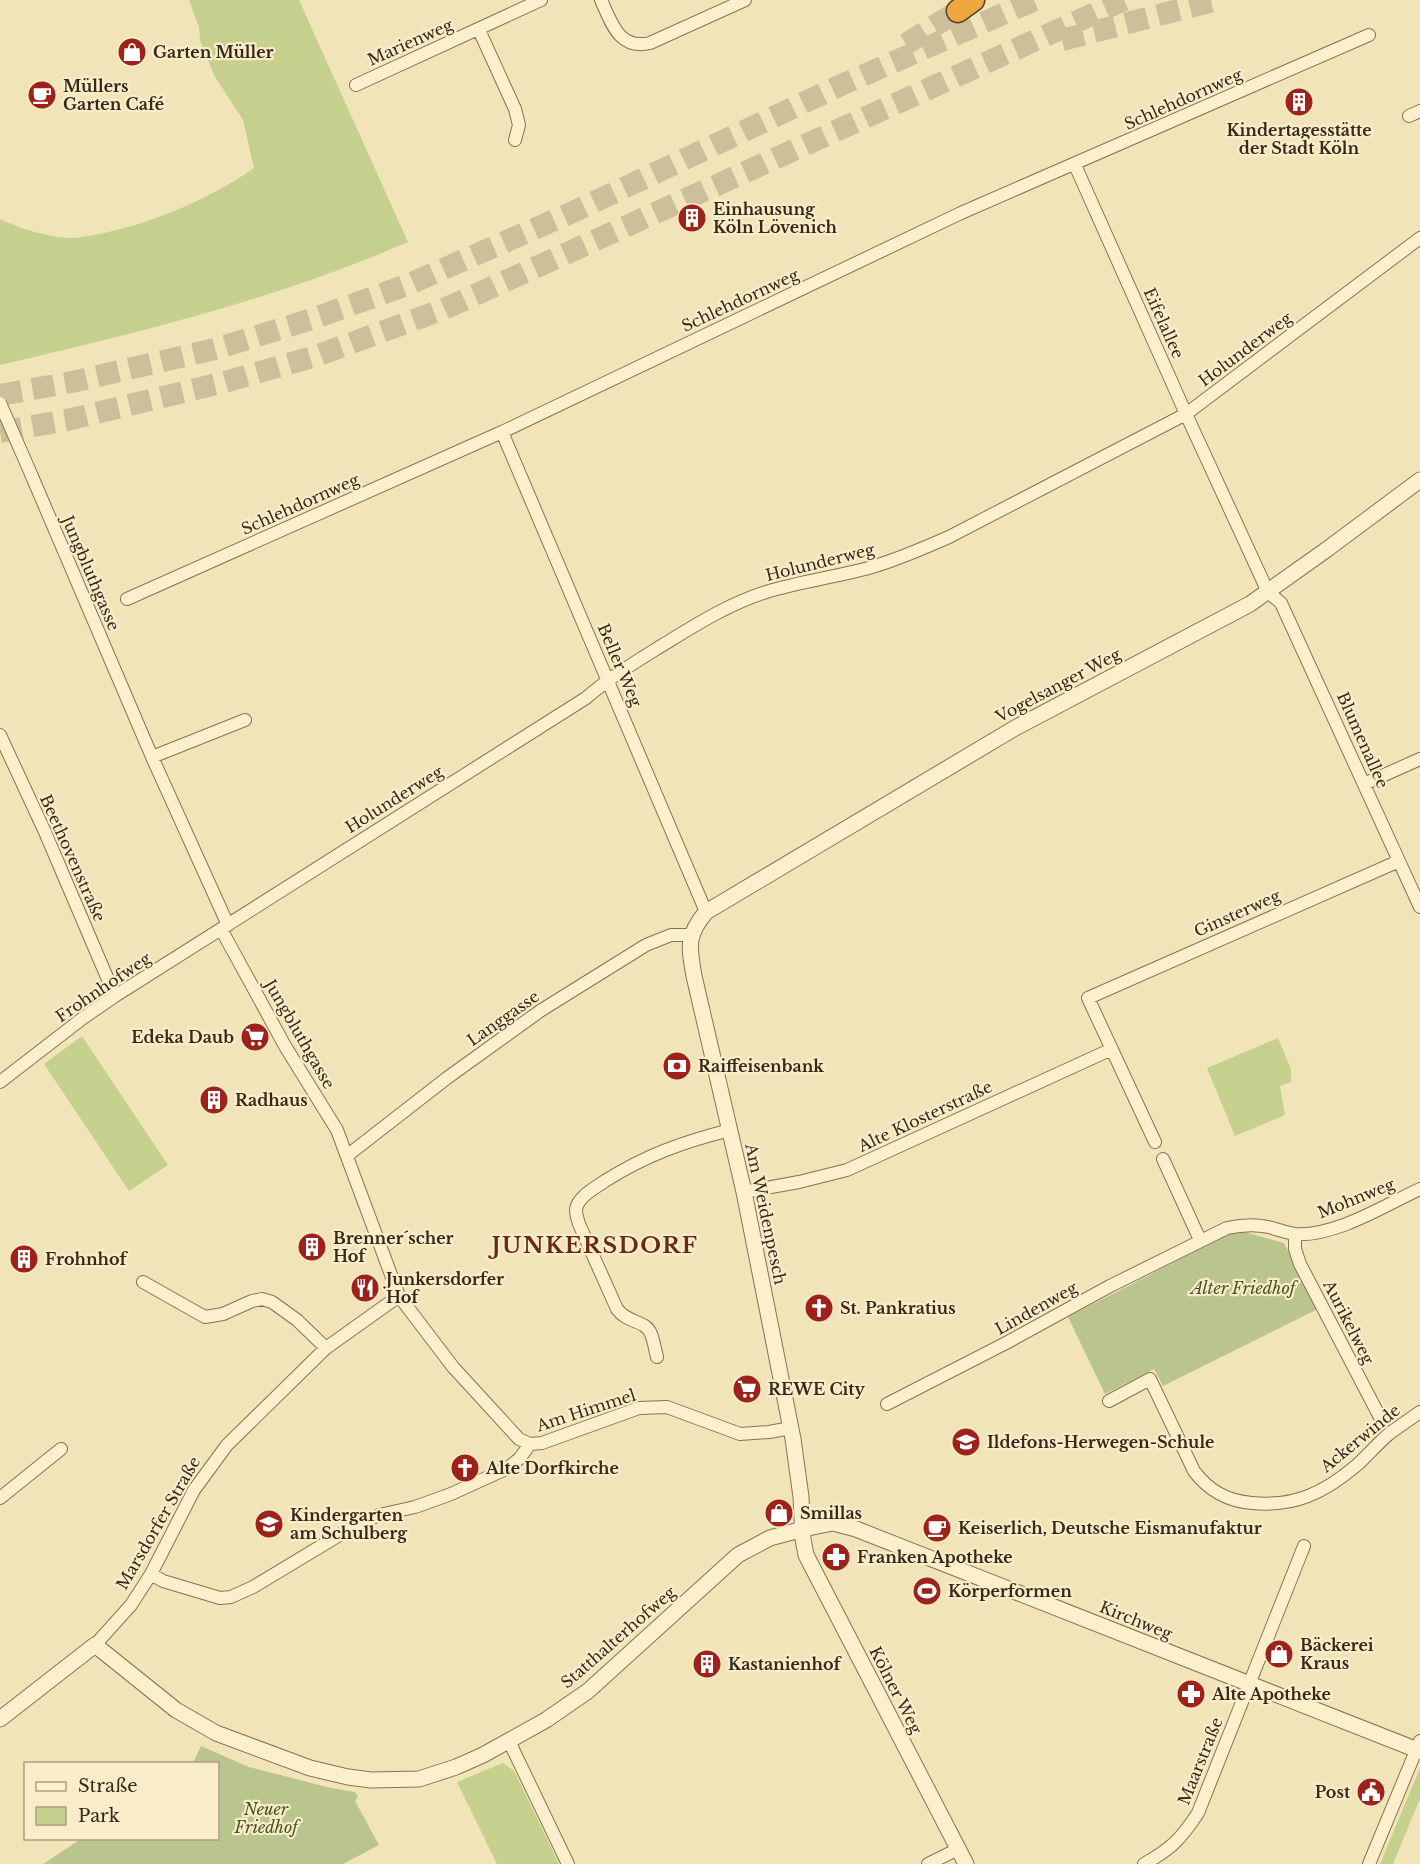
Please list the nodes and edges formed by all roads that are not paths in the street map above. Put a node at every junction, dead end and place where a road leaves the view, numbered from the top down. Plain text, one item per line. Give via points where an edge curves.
1 (541, 0) edge
2 (601, 0) edge
3 (745, 0) edge
4 (478, 30) junction
5 (1369, 35) dead end
6 (356, 85) dead end
7 (515, 140) dead end
8 (1075, 165) junction
9 (1420, 238) edge
10 (0, 403) edge
11 (1186, 414) junction
12 (502, 432) junction
13 (1420, 480) edge
14 (1268, 592) junction
15 (127, 599) dead end
16 (608, 679) junction
17 (244, 720) dead end
18 (0, 735) edge
19 (152, 756) junction
20 (1420, 759) edge
21 (1364, 784) junction
22 (1399, 861) junction
23 (1420, 907) edge
24 (706, 912) junction
25 (225, 927) junction
26 (691, 935) junction
27 (115, 996) junction
28 (1112, 1049) junction
29 (0, 1082) edge
30 (730, 1130) junction
31 (1155, 1142) dead end
32 (348, 1155) junction
33 (1163, 1159) dead end
34 (1420, 1189) edge
35 (744, 1192) junction
36 (1294, 1234) junction
37 (1200, 1240) junction
38 (143, 1282) dead end
39 (399, 1296) junction
40 (326, 1348) junction
41 (657, 1358) dead end
42 (1109, 1401) dead end
43 (887, 1404) dead end
44 (1420, 1412) edge
45 (1383, 1424) dead end
46 (791, 1428) junction
47 (530, 1444) junction
48 (61, 1449) dead end
49 (0, 1498) edge
50 (803, 1529) junction
51 (1304, 1546) dead end
52 (152, 1574) junction
53 (95, 1645) junction
54 (1248, 1684) junction
55 (0, 1719) edge
56 (509, 1741) junction
57 (1419, 1747) edge
58 (958, 1849) junction
59 (568, 1864) edge
60 (928, 1864) edge
61 (966, 1864) edge
62 (1144, 1864) edge
63 (1369, 1864) edge

1 - 4 street, Marienweg
2 - 3 street via 616,33 631,44 640,45
4 - 6 street, Marienweg
4 - 7 street, Marienweg via 514,109 519,125
5 - 8 street, Schlehdornweg
8 - 11 street, Eifelallee
8 - 12 street, Schlehdornweg via 961,213
9 - 11 street, Holunderweg
10 - 19 street, Jungbluthgasse, bridge
11 - 14 street, Eifelallee
11 - 16 street, Holunderweg via 910,554 733,605
12 - 15 street, Schlehdornweg
12 - 16 street, Beller Weg
13 - 14 street, Vogelsanger Weg
14 - 21 street, Blumenallee via 1281,603
14 - 24 street, Vogelsanger Weg via 1015,728
16 - 24 street, Beller Weg
16 - 25 street, Holunderweg via 586,698
17 - 19 street
18 - 27 street, Beethovenstraße
19 - 25 street, Jungbluthgasse
20 - 21 street
21 - 22 street, Blumenallee
22 - 23 street, Blumenallee
22 - 28 street, Ginsterweg via 1088,998
24 - 26 street
25 - 27 street, Frohnhofweg
25 - 32 street, Jungbluthgasse via 285,1046
26 - 30 street, Am Weidenpesch via 689,949 694,976
26 - 32 street, Langgasse via 671,935 646,945 546,1007
27 - 29 street, Frohnhofweg
28 - 31 street
28 - 35 street, Alte Klosterstraße via 847,1170
30 - 35 street, Am Weidenpesch
30 - 41 street via 646,1157 591,1190 576,1210 617,1309 622,1317 644,1324 651,1332
32 - 39 street, Jungbluthgasse
33 - 37 street
34 - 36 street, Mohnweg via 1344,1224
35 - 46 street, Am Weidenpesch
36 - 37 street, Mohnweg via 1243,1225
36 - 45 street, Aurikelweg via 1300,1264
37 - 43 street, Lindenweg
38 - 40 street via 205,1317 252,1301 272,1302
39 - 40 street, Marsdorfer Straße
39 - 47 street, Jungbluthgasse via 453,1367 519,1439
40 - 52 street, Marsdorfer Straße via 227,1445 194,1490
42 - 44 street, Ackerwinde via 1150,1379 1204,1484 1221,1497 1274,1505 1300,1500 1321,1490
46 - 47 street, Am Himmel via 740,1434 667,1407 639,1408
46 - 50 street, Am Weidenpesch
47 - 52 street via 508,1468 451,1494 379,1515 351,1528 231,1597 220,1598
48 - 49 street
50 - 54 street, Kirchweg via 832,1523 856,1529
50 - 56 street, Statthalterhofweg via 770,1538 738,1555 588,1691
50 - 58 street, Kölner Weg via 806,1555
51 - 54 street
52 - 53 street, Marsdorfer Straße via 131,1605
53 - 55 street, Marsdorfer Straße
53 - 56 street, Statthalterhofweg via 176,1710 206,1728 280,1758 329,1772 370,1780 419,1779 456,1767
54 - 57 street, Kirchweg
54 - 62 street, Maarstraße via 1198,1813 1182,1837
56 - 59 street
57 - 63 street
58 - 60 street
58 - 61 street, Kölner Weg

